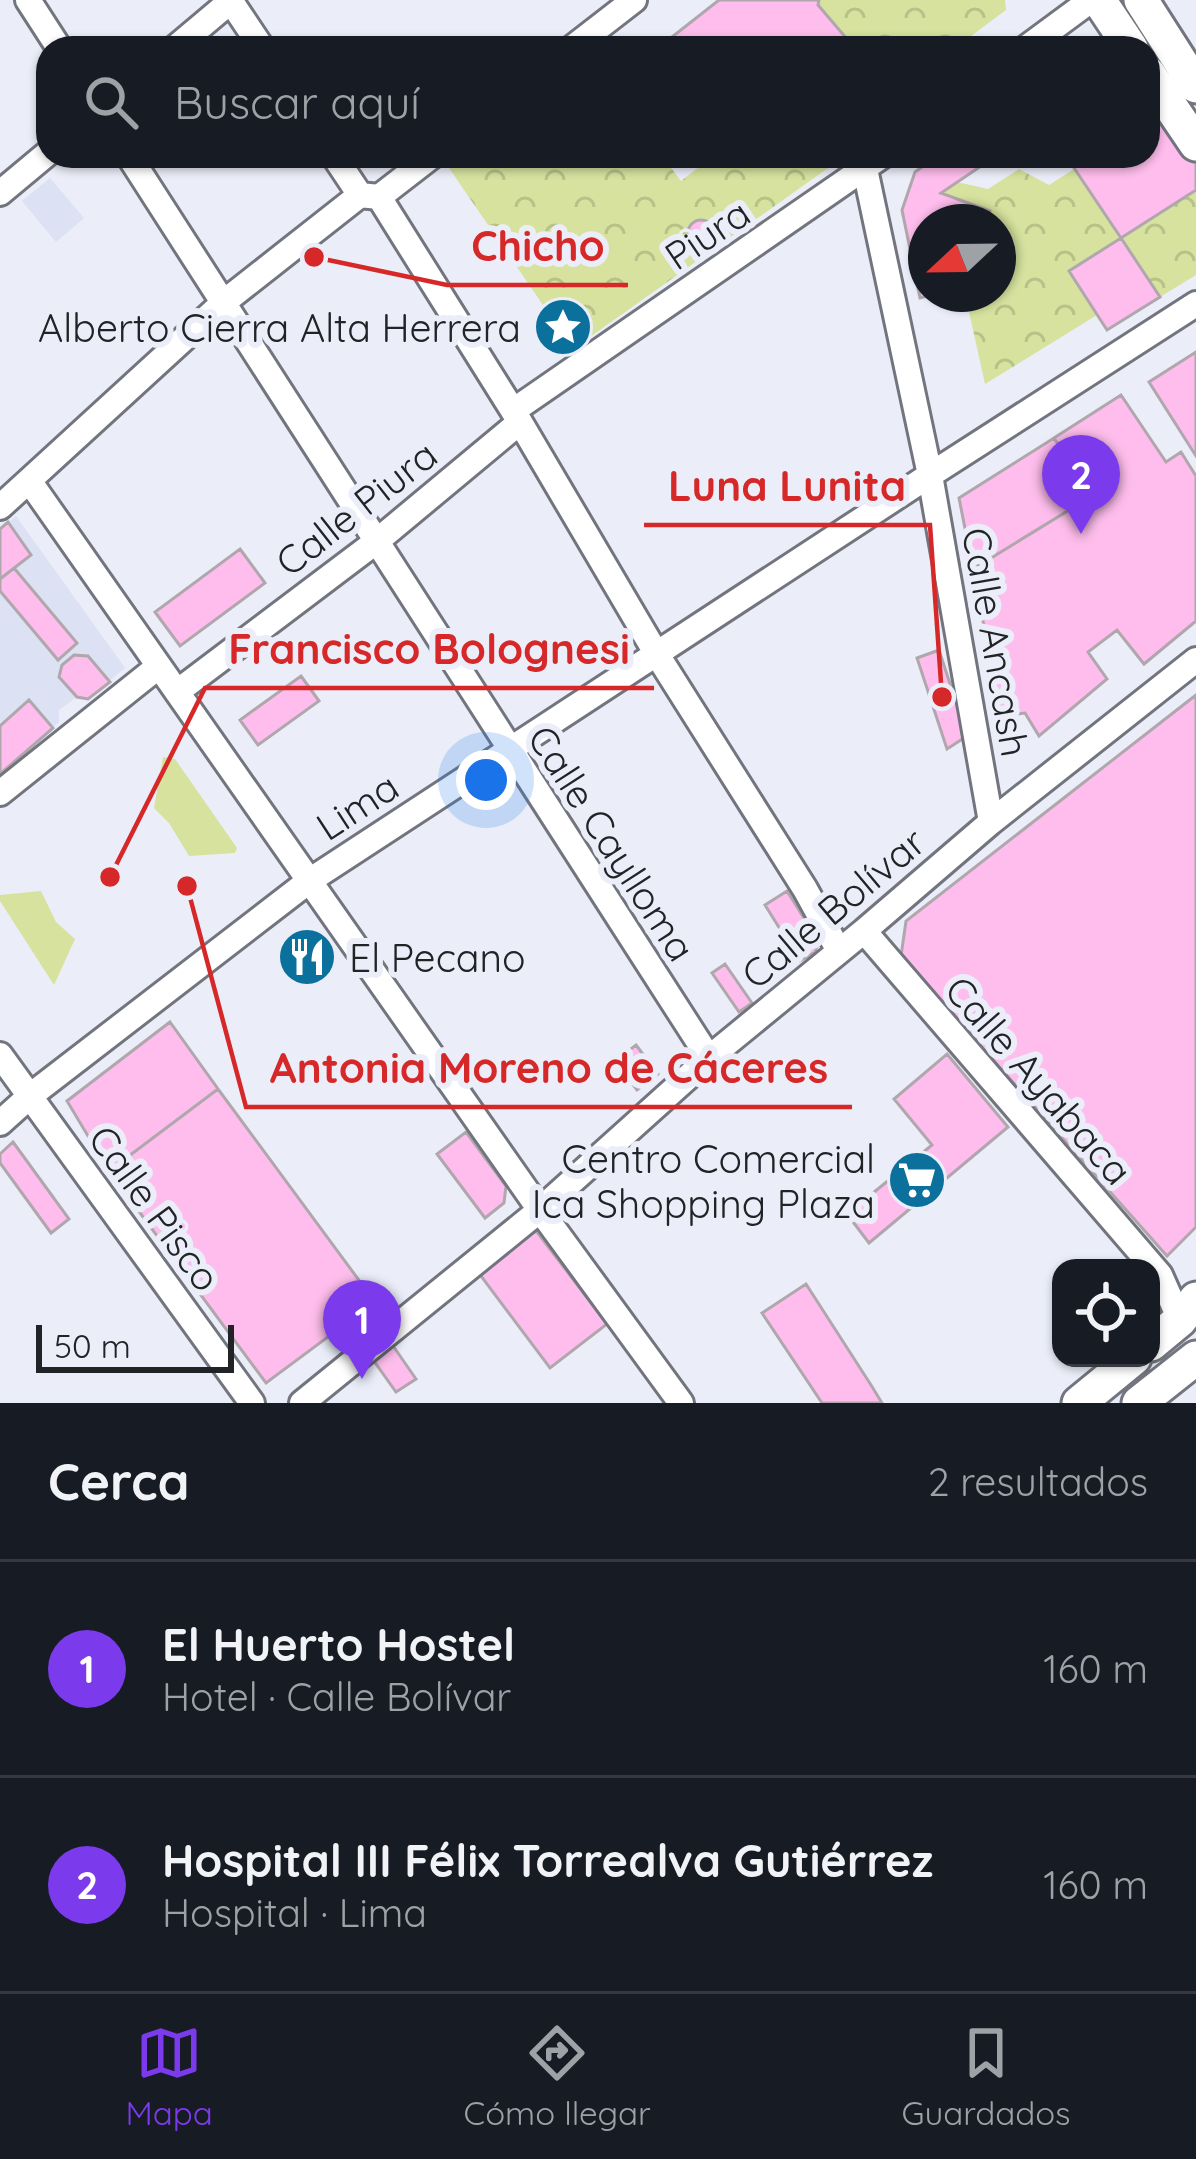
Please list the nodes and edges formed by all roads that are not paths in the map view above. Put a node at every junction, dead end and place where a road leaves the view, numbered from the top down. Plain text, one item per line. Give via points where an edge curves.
1 (28, 0) edge
2 (231, 0) edge
3 (634, 0) edge
4 (1095, 0) edge
5 (1141, 0) edge
6 (51, 36) edge
7 (189, 36) edge
8 (254, 36) edge
9 (588, 36) edge
10 (1043, 36) edge
11 (1122, 36) edge
12 (1196, 86) edge
13 (1160, 91) edge
14 (1196, 144) edge
15 (36, 163) edge
16 (137, 168) edge
17 (344, 168) edge
18 (413, 168) edge
19 (865, 168) edge
20 (874, 168) edge
21 (0, 193) edge
22 (369, 196) junction
23 (224, 302) junction
24 (1196, 304) edge
25 (516, 416) junction
26 (930, 475) junction
27 (30, 482) junction
28 (0, 507) edge
29 (377, 541) junction
30 (656, 653) junction
31 (1196, 660) edge
32 (159, 666) junction
33 (177, 692) junction
34 (508, 750) junction
35 (0, 793) edge
36 (991, 822) junction
37 (309, 881) junction
38 (864, 931) junction
39 (839, 951) junction
40 (0, 1055) edge
41 (709, 1058) junction
42 (30, 1096) junction
43 (0, 1123) edge
44 (540, 1210) junction
45 (1192, 1313) edge
46 (1160, 1337) edge
47 (1196, 1358) edge
48 (1123, 1367) edge
49 (252, 1403) edge
50 (302, 1403) edge
51 (681, 1403) edge
52 (1079, 1403) edge
53 (1138, 1403) edge

1 - 6 street
2 - 7 street
2 - 8 street
3 - 9 street
4 - 10 street
4 - 11 street
5 - 12 street
13 - 14 street
15 - 21 street
16 - 23 street, Calle Caylloma
17 - 22 street
18 - 22 street
19 - 25 street, Piura
20 - 26 street, Calle Ancash
22 - 23 street
22 - 25 street
23 - 27 street
23 - 29 street, Calle Caylloma
24 - 26 street, Lima
25 - 29 street, Calle Piura
25 - 30 street
26 - 30 street, Lima
26 - 36 street, Calle Ancash
27 - 28 street
27 - 32 street
29 - 33 street, Calle Piura
29 - 34 street, Calle Caylloma
30 - 34 street, Lima
30 - 39 street
31 - 36 street, Calle Bolívar
32 - 33 street
32 - 35 street
33 - 37 street
34 - 37 street, Lima
34 - 41 street, Calle Caylloma
36 - 38 street, Calle Bolívar
37 - 42 street, Lima
37 - 44 street
38 - 39 street, Calle Bolívar
38 - 45 street, Calle Ayabaca
39 - 41 street, Calle Bolívar
40 - 42 street, Calle Pisco
41 - 44 street, Calle Bolívar
42 - 43 street, Lima
42 - 49 street, Calle Pisco
44 - 50 street, Calle Bolívar
44 - 51 street
45 - 46 street
47 - 53 street
48 - 52 street

